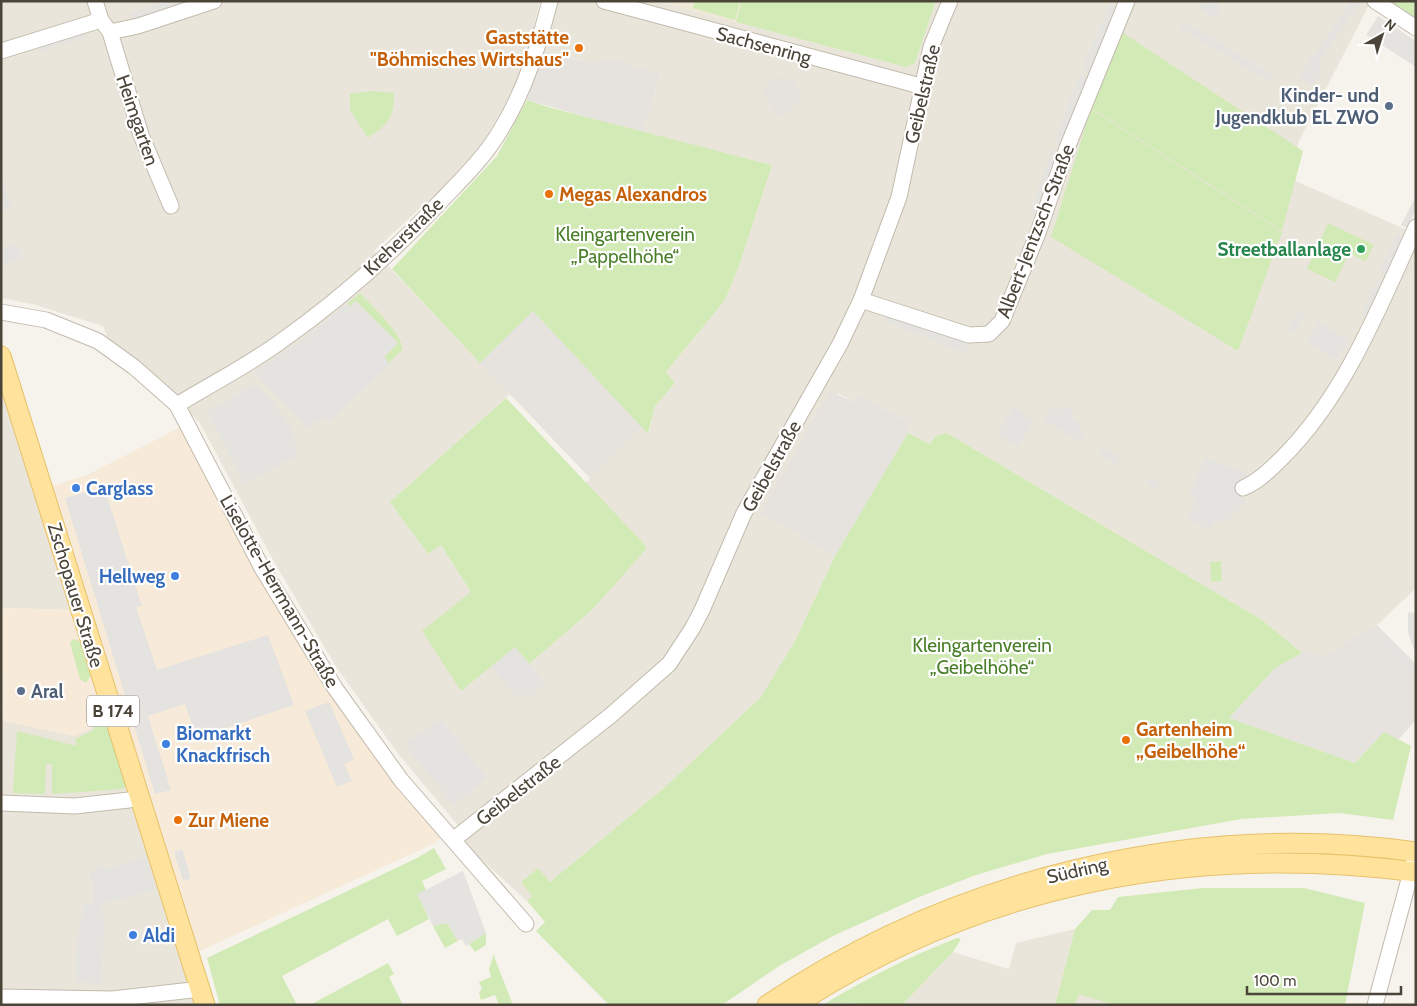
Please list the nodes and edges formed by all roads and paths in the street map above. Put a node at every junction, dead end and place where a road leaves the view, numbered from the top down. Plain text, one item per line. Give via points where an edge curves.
1 (96, 1) edge
2 (214, 1) edge
3 (550, 1) edge
4 (604, 1) edge
5 (950, 1) edge
6 (1127, 1) edge
7 (1382, 3) edge
8 (105, 26) junction
9 (1416, 28) edge
10 (1, 51) edge
11 (924, 87) junction
12 (171, 206) dead end
13 (1416, 227) edge
14 (861, 300) junction
15 (1, 312) edge
16 (1, 356) edge
17 (177, 406) junction
18 (1244, 488) dead end
19 (130, 800) dead end
20 (1, 803) edge
21 (453, 840) junction
22 (1415, 863) edge
23 (526, 924) dead end
24 (1, 997) edge
25 (203, 997) edge
26 (766, 1005) edge
27 (795, 1005) edge
28 (1375, 1005) edge

1 - 8 street, Heimgarten
2 - 8 street via 138,26
3 - 17 street, Kreherstraße via 521,92 500,132 472,168 392,250 311,320
4 - 11 street, Sachsenring
5 - 11 street, Geibelstraße via 931,47
6 - 14 street, Albert-Jentzsch-Straße via 1002,321 988,334 970,335
7 - 9 street
8 - 10 street
8 - 12 street, Heimgarten via 141,135
11 - 14 street, Geibelstraße via 899,197
13 - 18 street via 1366,335 1328,403 1300,440 1271,469
14 - 21 street, Geibelstraße via 840,344 744,513 702,610 669,664 602,722
15 - 17 street, Liselotte-Herrmann-Straße via 46,320 98,341 134,367
16 - 25 main road, Zschopauer Straße / B 174
17 - 21 street, Liselotte-Herrmann-Straße via 262,568 335,688 401,780
19 - 20 street via 76,806
21 - 23 street, Liselotte-Herrmann-Straße
22 - 26 main road, Südring via 1350,845 1263,844 1157,854 1062,873 944,910 819,971
22 - 27 main road, Südring via 1210,864 1139,872 1074,885 968,918 914,939 858,967
22 - 28 street
24 - 25 street

